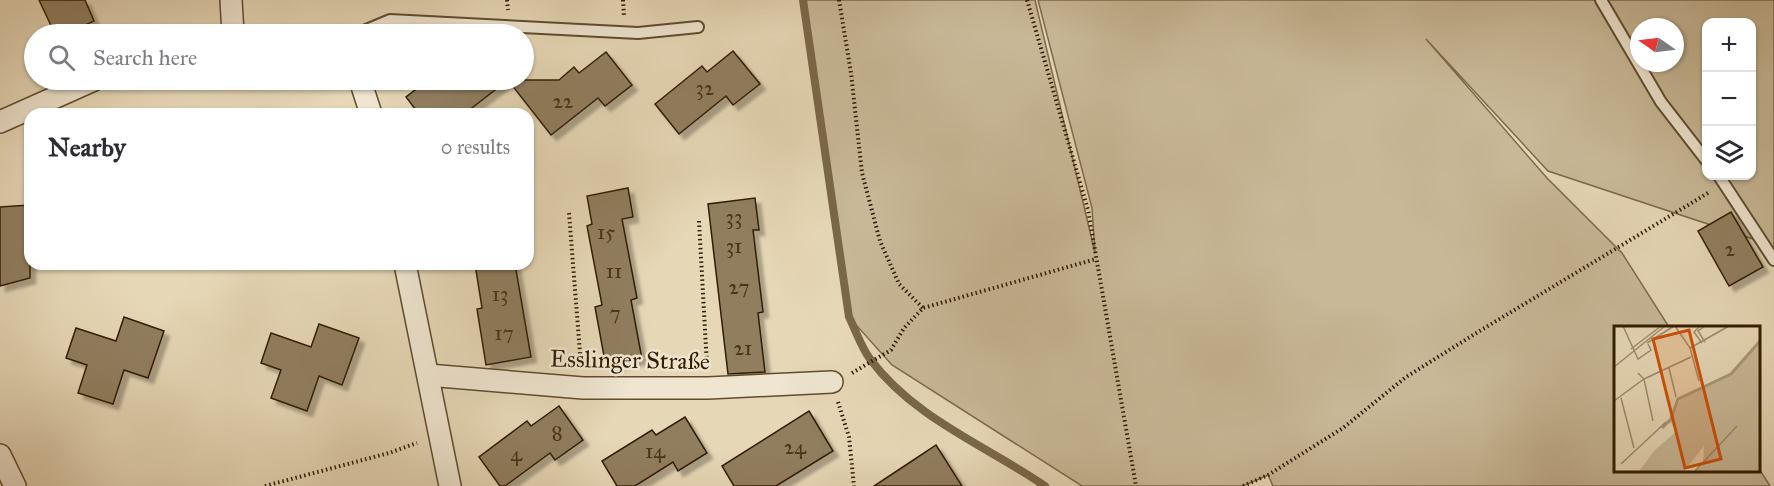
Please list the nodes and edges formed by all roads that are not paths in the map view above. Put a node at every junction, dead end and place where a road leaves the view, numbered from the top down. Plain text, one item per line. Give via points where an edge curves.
1 (231, 0) edge
2 (1601, 0) edge
3 (232, 24) edge
4 (380, 24) edge
5 (466, 24) edge
6 (698, 27) dead end
7 (534, 28) edge
8 (72, 90) edge
9 (363, 90) edge
10 (31, 108) edge
11 (369, 108) edge
12 (24, 111) edge
13 (0, 122) edge
14 (1702, 154) edge
15 (1722, 180) edge
16 (1774, 260) edge
17 (406, 270) edge
18 (428, 375) junction
19 (832, 382) road end
20 (0, 456) edge
21 (15, 486) edge
22 (450, 486) edge

1 - 3 street
2 - 14 lane via 1661,102
4 - 5 lane via 390,20
6 - 7 lane via 638,33
8 - 10 street
9 - 11 street
12 - 13 street
15 - 16 lane
17 - 18 street
18 - 19 street, Esslinger Straße via 583,388 708,388
18 - 22 street
20 - 21 street

